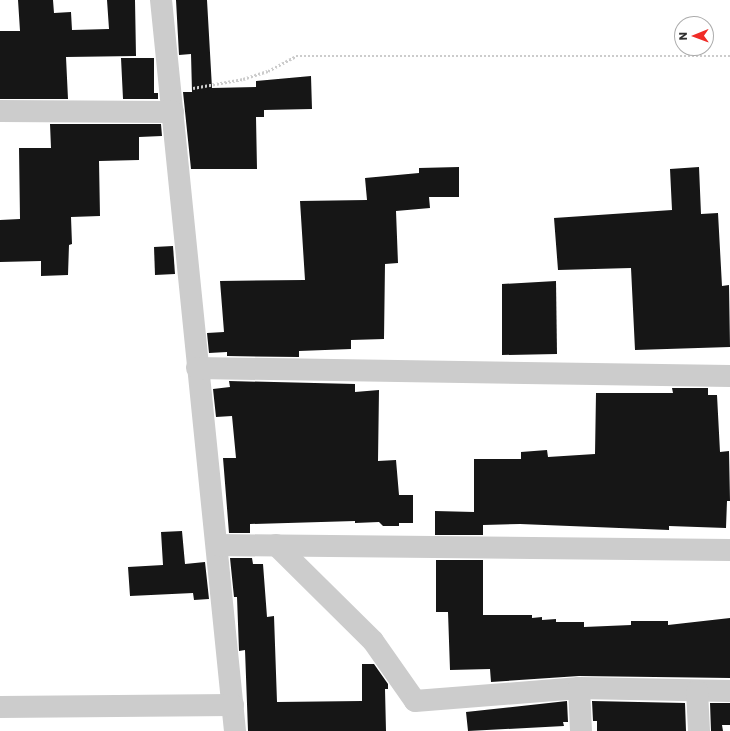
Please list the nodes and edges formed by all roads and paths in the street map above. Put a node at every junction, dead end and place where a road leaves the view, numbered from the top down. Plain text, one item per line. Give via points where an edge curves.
1 (161, 0) edge
2 (730, 56) edge
3 (172, 102) junction
4 (0, 111) edge
5 (197, 368) junction
6 (730, 376) edge
7 (276, 544) junction
8 (217, 545) junction
9 (730, 550) edge
10 (579, 688) junction
11 (730, 690) edge
12 (697, 691) junction
13 (233, 705) junction
14 (0, 708) edge
15 (235, 731) edge
16 (581, 731) edge
17 (699, 731) edge

1 - 3 street
2 - 3 path via 296,56 268,71
3 - 4 street
3 - 5 street
5 - 6 street
5 - 8 street
7 - 8 street
7 - 9 street
7 - 10 street via 373,641 415,701
8 - 13 street
10 - 12 street
10 - 16 street
11 - 12 street
12 - 17 street
13 - 14 street
13 - 15 street

